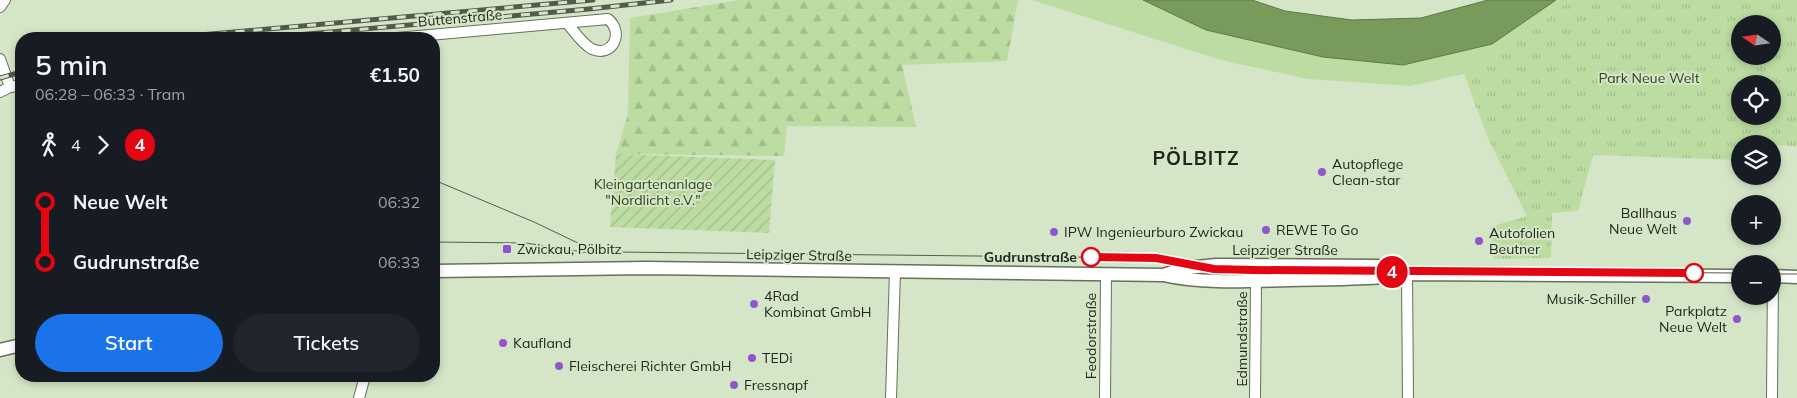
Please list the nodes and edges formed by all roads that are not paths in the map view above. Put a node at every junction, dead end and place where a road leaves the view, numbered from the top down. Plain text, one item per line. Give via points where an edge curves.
1 (5, 0) edge
2 (0, 7) edge
3 (568, 23) junction
4 (440, 34) edge
5 (0, 59) edge
6 (5, 89) edge
7 (440, 271) edge
8 (895, 271) junction
9 (1163, 274) junction
10 (1407, 274) junction
11 (1106, 275) junction
12 (1731, 276) edge
13 (1781, 276) edge
14 (1797, 277) edge
15 (1256, 280) junction
16 (1773, 305) edge
17 (15, 346) edge
18 (0, 350) edge
19 (363, 382) edge
20 (359, 398) edge
21 (891, 398) edge
22 (1105, 398) edge
23 (1256, 398) edge
24 (1408, 398) edge
25 (1772, 398) edge

1 - 2 street
3 - 3 street, Büttenstraße via 608,19 615,28 615,39 608,48 595,50 584,43
3 - 4 street, Büttenstraße
5 - 6 street
7 - 8 street, Leipziger Straße via 646,268
8 - 11 street, Leipziger Straße
8 - 21 street
9 - 10 street, Leipziger Straße via 1216,265 1378,266
9 - 11 street, Leipziger Straße
9 - 15 street, Leipziger Straße via 1184,279
10 - 12 street, Leipziger Straße
10 - 15 street, Leipziger Straße via 1382,278
10 - 24 street
11 - 22 street, Feodorstraße
13 - 14 street
15 - 23 street, Edmundstraße
16 - 25 street
17 - 18 street
19 - 20 street

